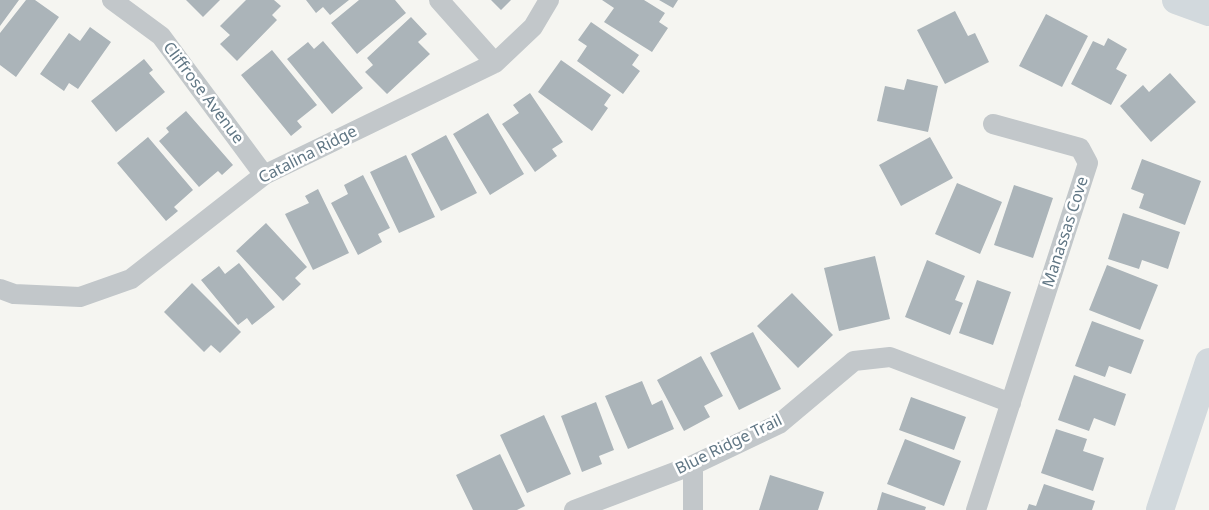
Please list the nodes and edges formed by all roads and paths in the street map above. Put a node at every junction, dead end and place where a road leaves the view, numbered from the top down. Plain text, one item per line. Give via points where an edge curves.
1 (112, 0) edge
2 (439, 0) edge
3 (549, 0) edge
4 (1176, 0) edge
5 (1209, 12) edge
6 (495, 64) junction
7 (993, 124) dead end
8 (264, 175) junction
9 (0, 289) edge
10 (1209, 362) edge
11 (1011, 403) junction
12 (693, 464) junction
13 (574, 510) edge
14 (693, 510) edge
15 (976, 510) edge
16 (1160, 510) edge

1 - 8 street, Cliffrose Avenue via 161,36
2 - 6 street
3 - 6 street, Catalina Ridge via 533,27
4 - 5 street
6 - 8 street, Catalina Ridge
7 - 11 street, Manassas Cove via 1080,148 1088,163
8 - 9 street, Catalina Ridge via 131,278 80,297 14,294
10 - 16 street
11 - 12 street, Blue Ridge Trail via 890,357 854,361 779,424
11 - 15 street, Manassas Cove
12 - 13 street, Blue Ridge Trail
12 - 14 street

